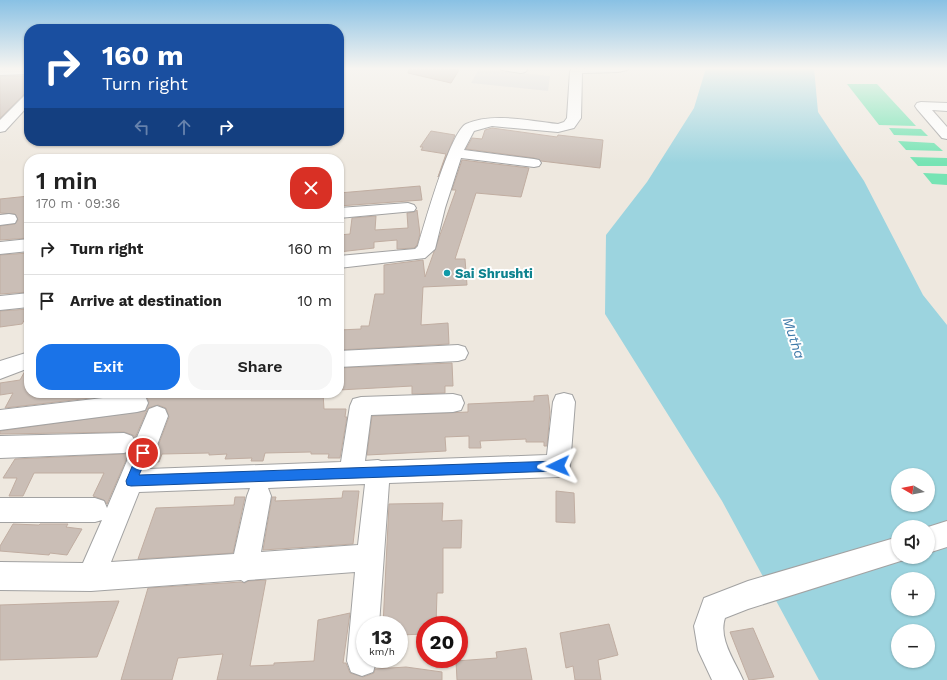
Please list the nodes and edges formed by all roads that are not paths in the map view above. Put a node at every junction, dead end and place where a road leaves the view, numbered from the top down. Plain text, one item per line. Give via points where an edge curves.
1 (575, 100) edge
2 (24, 103) edge
3 (947, 107) edge
4 (0, 128) edge
5 (947, 135) edge
6 (456, 153) junction
7 (534, 163) dead end
8 (408, 208) dead end
9 (344, 213) edge
10 (24, 246) edge
11 (0, 248) edge
12 (344, 262) edge
13 (24, 301) edge
14 (0, 303) edge
15 (458, 353) dead end
16 (344, 359) edge
17 (24, 362) edge
18 (0, 370) edge
19 (564, 402) dead end
20 (137, 403) dead end
21 (454, 403) dead end
22 (157, 416) dead end
23 (0, 420) edge
24 (124, 443) dead end
25 (0, 447) edge
26 (378, 471) junction
27 (352, 472) junction
28 (131, 481) junction
29 (259, 496) dead end
30 (0, 510) edge
31 (95, 510) dead end
32 (947, 534) edge
33 (935, 538) edge
34 (886, 554) edge
35 (370, 558) junction
36 (244, 568) junction
37 (0, 576) edge
38 (91, 577) junction
39 (365, 616) edge
40 (728, 680) edge

1 - 6 street via 574,118 570,125 558,128 485,123 469,128
2 - 4 street
3 - 5 street via 921,106
6 - 7 street
6 - 12 street via 426,249 419,254
8 - 9 street
10 - 11 street
13 - 14 street
15 - 16 street
17 - 18 street
19 - 26 street via 558,466
20 - 23 street
21 - 27 street via 361,406
22 - 28 street
24 - 25 street
26 - 27 street
26 - 35 street
27 - 28 street
28 - 38 street
29 - 36 street
30 - 31 street
32 - 33 street
34 - 40 street via 748,595 714,608 708,626 713,650
35 - 36 street
35 - 39 street
36 - 38 street
37 - 38 street

